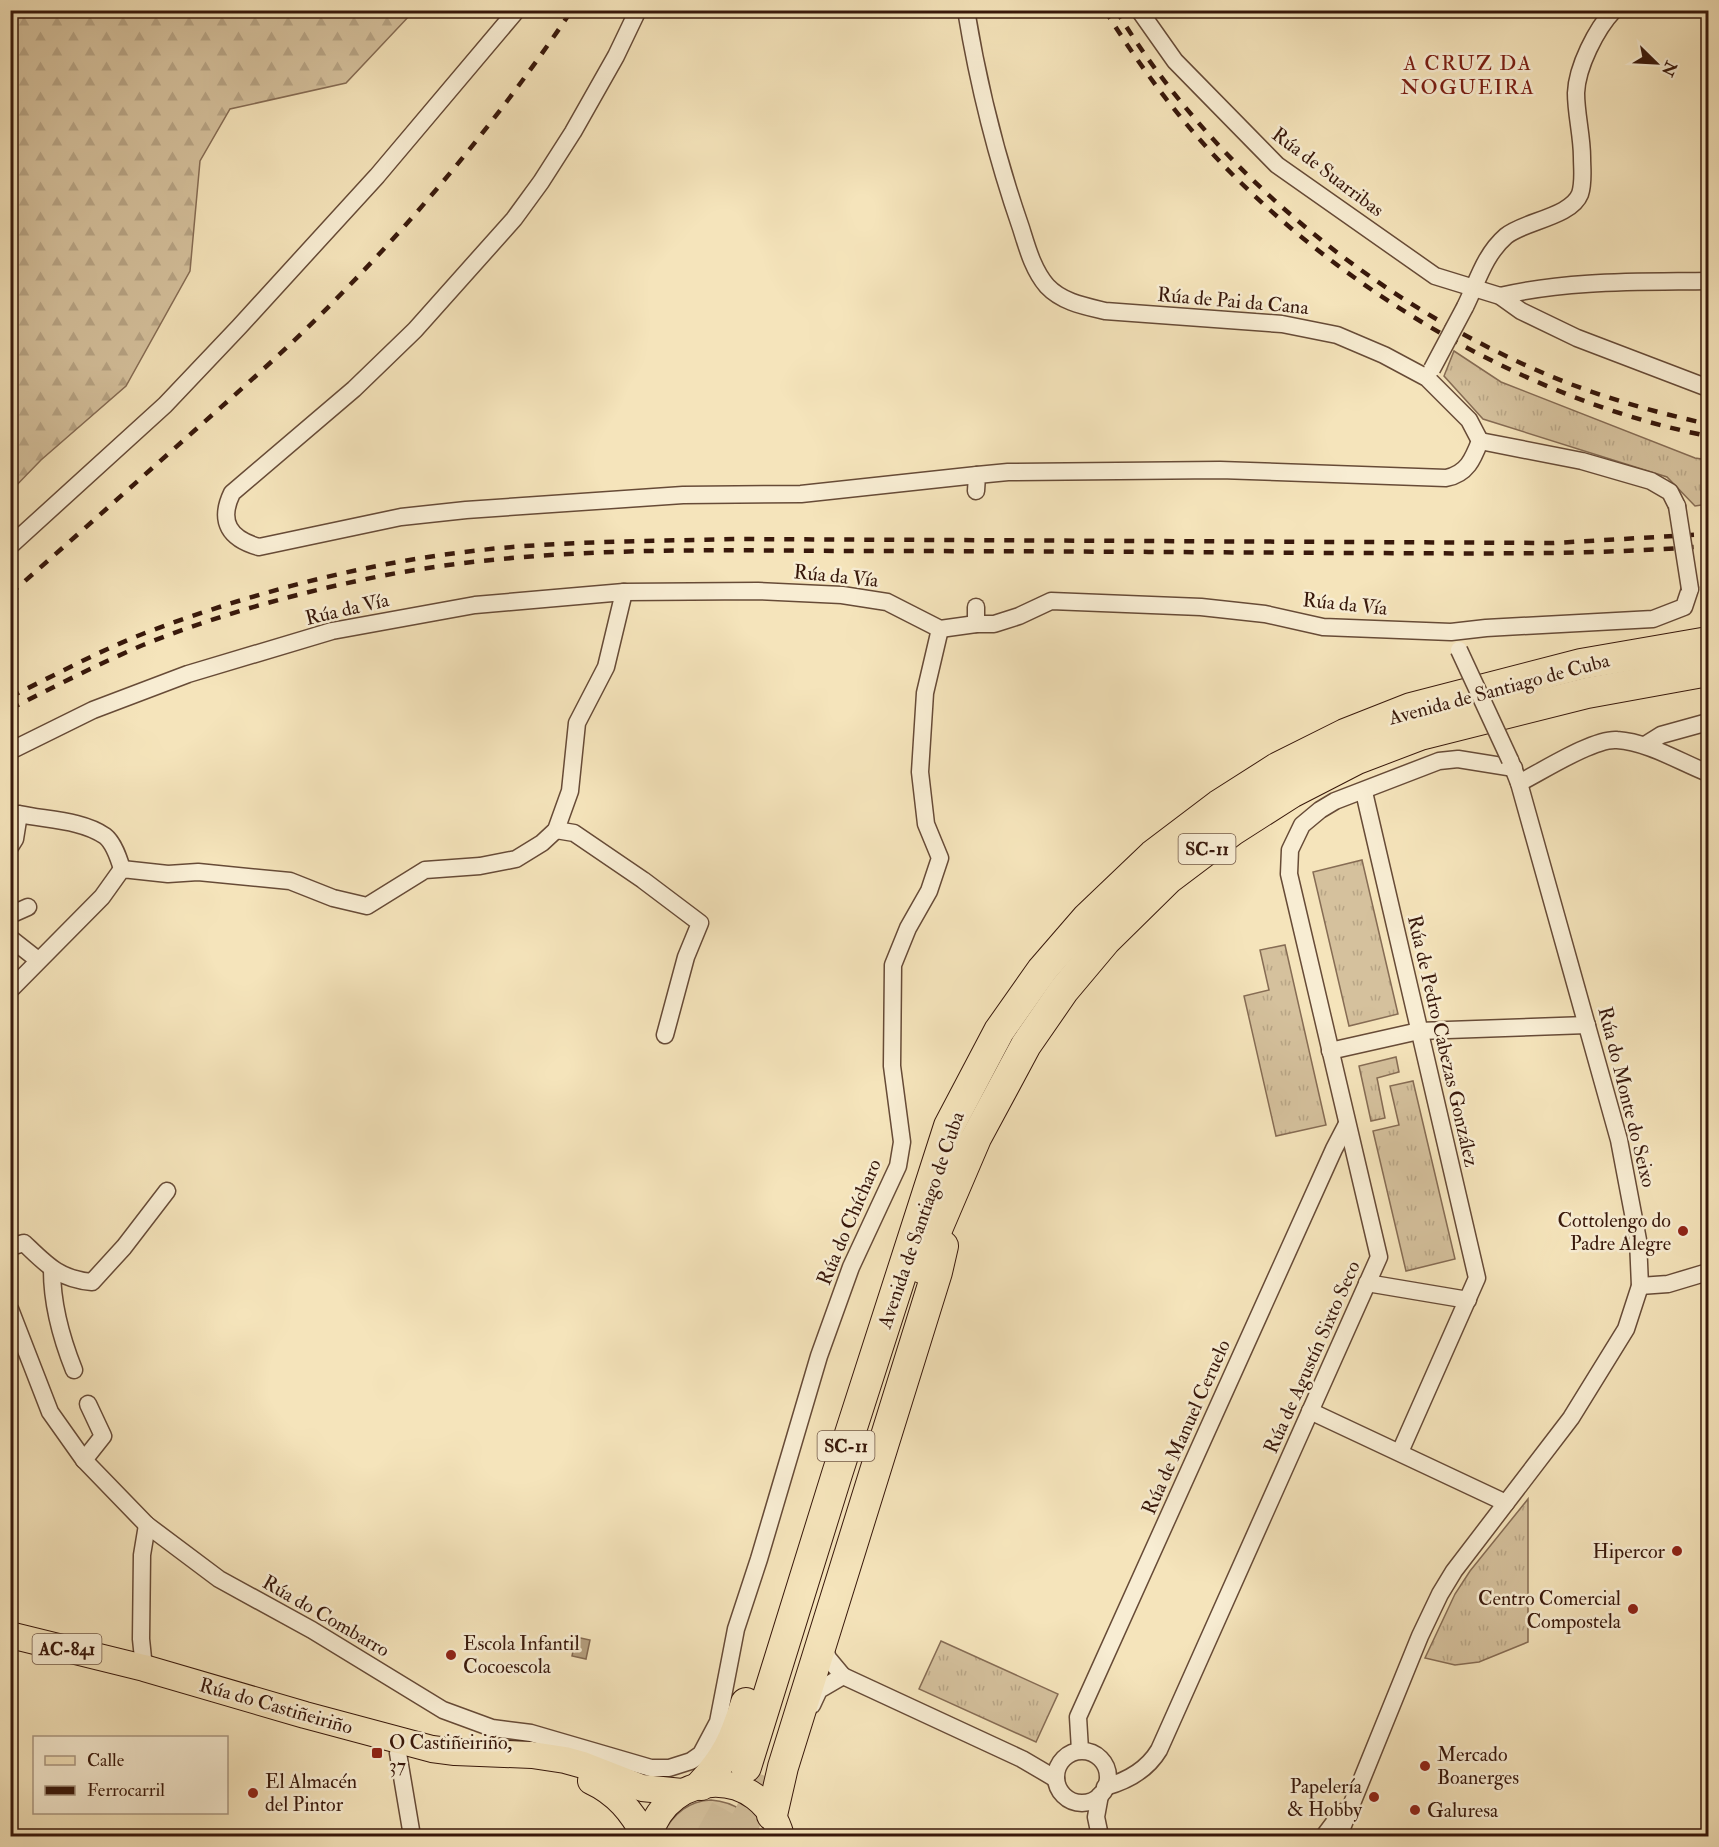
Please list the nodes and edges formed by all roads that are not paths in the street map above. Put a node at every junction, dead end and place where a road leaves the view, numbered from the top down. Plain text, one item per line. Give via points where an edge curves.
1 (517, 10) edge
2 (638, 10) edge
3 (966, 10) edge
4 (1139, 10) edge
5 (1614, 10) edge
6 (1708, 281) edge
7 (1475, 288) junction
8 (1500, 296) junction
9 (1429, 374) junction
10 (1708, 388) edge
11 (1480, 441) junction
12 (10, 546) edge
13 (624, 592) junction
14 (940, 630) junction
15 (1451, 632) junction
16 (1708, 642) edge
17 (1708, 671) edge
18 (1584, 678) junction
19 (1708, 722) edge
20 (1645, 745) junction
21 (10, 751) edge
22 (1514, 770) junction
23 (1708, 774) edge
24 (1364, 792) junction
25 (15, 810) edge
26 (556, 830) junction
27 (10, 847) edge
28 (122, 869) junction
29 (28, 907) dead end
30 (10, 915) edge
31 (10, 938) edge
32 (38, 960) junction
33 (10, 990) edge
34 (1587, 1025) junction
35 (1419, 1031) junction
36 (664, 1035) dead end
37 (1330, 1051) junction
38 (1347, 1124) junction
39 (948, 1126) junction
40 (960, 1176) junction
41 (168, 1191) dead end
42 (10, 1246) edge
43 (52, 1270) junction
44 (1708, 1272) edge
45 (1367, 1283) junction
46 (1640, 1286) junction
47 (1468, 1299) junction
48 (10, 1309) edge
49 (74, 1370) dead end
50 (88, 1404) dead end
51 (1310, 1411) junction
52 (1400, 1452) junction
53 (84, 1460) junction
54 (1506, 1503) junction
55 (147, 1525) junction
56 (10, 1635) edge
57 (822, 1642) junction
58 (10, 1649) edge
59 (56, 1661) junction
60 (132, 1668) junction
61 (843, 1676) junction
62 (174, 1691) junction
63 (492, 1728) joint
64 (1080, 1750) junction
65 (398, 1753) junction
66 (1022, 1759) junction
67 (1063, 1759) junction
68 (1104, 1765) junction
69 (1142, 1768) junction
70 (1366, 1769) junction
71 (1056, 1779) junction
72 (692, 1788) junction
73 (1102, 1791) junction
74 (1081, 1802) junction
75 (1096, 1817) junction
76 (778, 1827) edge
77 (412, 1836) edge
78 (647, 1836) edge
79 (1100, 1836) edge
80 (1324, 1836) edge
81 (1343, 1836) edge

1 - 12 street via 385,167 239,327 165,405
2 - 11 street via 573,132 514,219 415,330 354,389 232,493 225,515 230,529 244,543 259,547 401,517 466,510 683,495 801,494 977,483 1008,472 1220,470 1446,478 1459,475
3 - 9 street, Rúa de Pai da Cana via 1006,188 1032,261 1053,292 1105,311 1308,327 1337,335
4 - 7 street, Rúa de Suarribas via 1175,61 1276,165 1435,276
5 - 7 street via 1592,40 1577,87 1582,147 1582,183 1577,199 1505,237 1483,265
6 - 8 street via 1556,286
7 - 8 street, Rúa de Suarribas
7 - 9 street, bridge
8 - 10 street, Rúa de Suarribas via 1521,311 1577,338
9 - 11 street, Rúa de Pai da Cana via 1469,420
11 - 15 street, Rúa da Vía, bridge via 1582,461 1651,481 1670,492 1677,506 1689,589 1684,607 1653,618
13 - 14 street, Rúa da Vía via 842,595 887,602
13 - 21 street, Rúa da Vía via 475,605 332,631 188,674 93,710
13 - 26 street via 606,667 577,723 570,791
14 - 15 street, Rúa da Vía via 976,616 994,624 1052,601 1201,607 1265,614 1323,627
14 - 63 street, Rúa do Chícharo via 925,693 920,772 926,824 940,858 929,891 893,965 892,1066 902,1142 898,1166 851,1268 819,1356 736,1629 717,1722 701,1754 669,1768 651,1768 531,1734
15 - 22 street, Rúa do Monte do Seixo, bridge
16 - 18 highway, Avenida de Santiago de Cuba / SC-11
17 - 18 highway, Avenida de Santiago de Cuba / SC-11
18 - 39 highway, Avenida de Santiago de Cuba / SC-11 via 1411,708 1345,734 1277,768 1219,804 1153,855 1087,918 1042,970 999,1031
18 - 40 highway, Avenida de Santiago de Cuba / SC-11 via 1357,759 1291,793 1168,879 1106,940 1064,990 1026,1045
19 - 20 street via 1661,735
20 - 22 street via 1615,740 1598,743
20 - 23 street
22 - 24 street via 1448,759
22 - 34 street, Rúa do Monte do Seixo
24 - 35 street, Rúa de Pedro Cabezas González
24 - 37 street, Rúa de Agustín Sixto Seco via 1335,801 1308,818 1294,838 1288,868
25 - 27 street via 15,839
25 - 28 street via 74,822 107,837
26 - 28 street via 516,859 425,870 367,906 290,881
26 - 36 street via 574,833 700,923
28 - 32 street via 102,897
29 - 30 street
31 - 32 street
32 - 33 street
34 - 35 street
34 - 46 street, Rúa do Monte do Seixo via 1633,1207
35 - 37 street
35 - 47 street, Rúa de Pedro Cabezas González via 1477,1278
37 - 38 street, Rúa de Agustín Sixto Seco
38 - 45 street, Rúa de Agustín Sixto Seco via 1379,1257
38 - 64 street, Rúa de Manuel Ceruelo via 1078,1717
39 - 40 highway, Avenida de Santiago de Cuba / SC-11 via 890,1307 755,1772 929,1248
39 - 72 highway via 888,1257 737,1731 719,1766
40 - 57 highway via 937,1272
41 - 43 street via 92,1282 78,1281
42 - 43 street via 24,1243
43 - 49 street via 54,1297
44 - 46 street via 1668,1284
45 - 47 street
45 - 51 street, Rúa de Agustín Sixto Seco
46 - 54 street, Rúa do Monte do Seixo via 1616,1349 1571,1418
47 - 52 street, Rúa de Pedro Cabezas González
48 - 53 street, Rúa do Combarro via 50,1412
50 - 53 street via 103,1436
51 - 52 street
51 - 69 street, Rúa de Agustín Sixto Seco via 1159,1750
52 - 54 street
53 - 55 street, Rúa do Combarro
54 - 70 street, Rúa do Monte do Seixo via 1440,1594
55 - 60 street via 142,1555 141,1639
55 - 63 street, Rúa do Combarro via 219,1579 443,1710
56 - 60 main road, Rúa do Castiñeiriño / AC-841
57 - 61 street via 828,1658
57 - 76 highway via 783,1767
58 - 59 main road, Rúa do Castiñeiriño / AC-841
59 - 60 main road via 70,1659
59 - 62 main road, Rúa do Castiñeiriño / AC-841
60 - 62 main road
60 - 72 main road, Rúa do Castiñeiriño / AC-841 via 432,1749 554,1758 642,1788
61 - 66 street
61 - 76 street via 819,1690 812,1703
62 - 65 main road, Rúa do Castiñeiriño / AC-841
64 - 67 street
64 - 68 street via 1096,1755
65 - 77 street
65 - 78 main road, Rúa do Castiñeiriño / AC-841 via 448,1764 514,1767 579,1776 616,1796
66 - 67 street
66 - 71 street
67 - 71 street
68 - 69 street
68 - 73 street via 1108,1777
69 - 73 street, Rúa de Agustín Sixto Seco
70 - 80 street, Rúa do Monte do Seixo
70 - 81 street, Rúa do Monte do Seixo via 1342,1828
71 - 74 street via 1063,1795
72 - 76 main road, Rúa do Castiñeiriño via 729,1785 742,1789 753,1795
72 - 78 main road, Rúa do Castiñeiriño / AC-841 via 663,1807
73 - 74 street via 1088,1802
73 - 75 street
74 - 75 street
75 - 79 street

